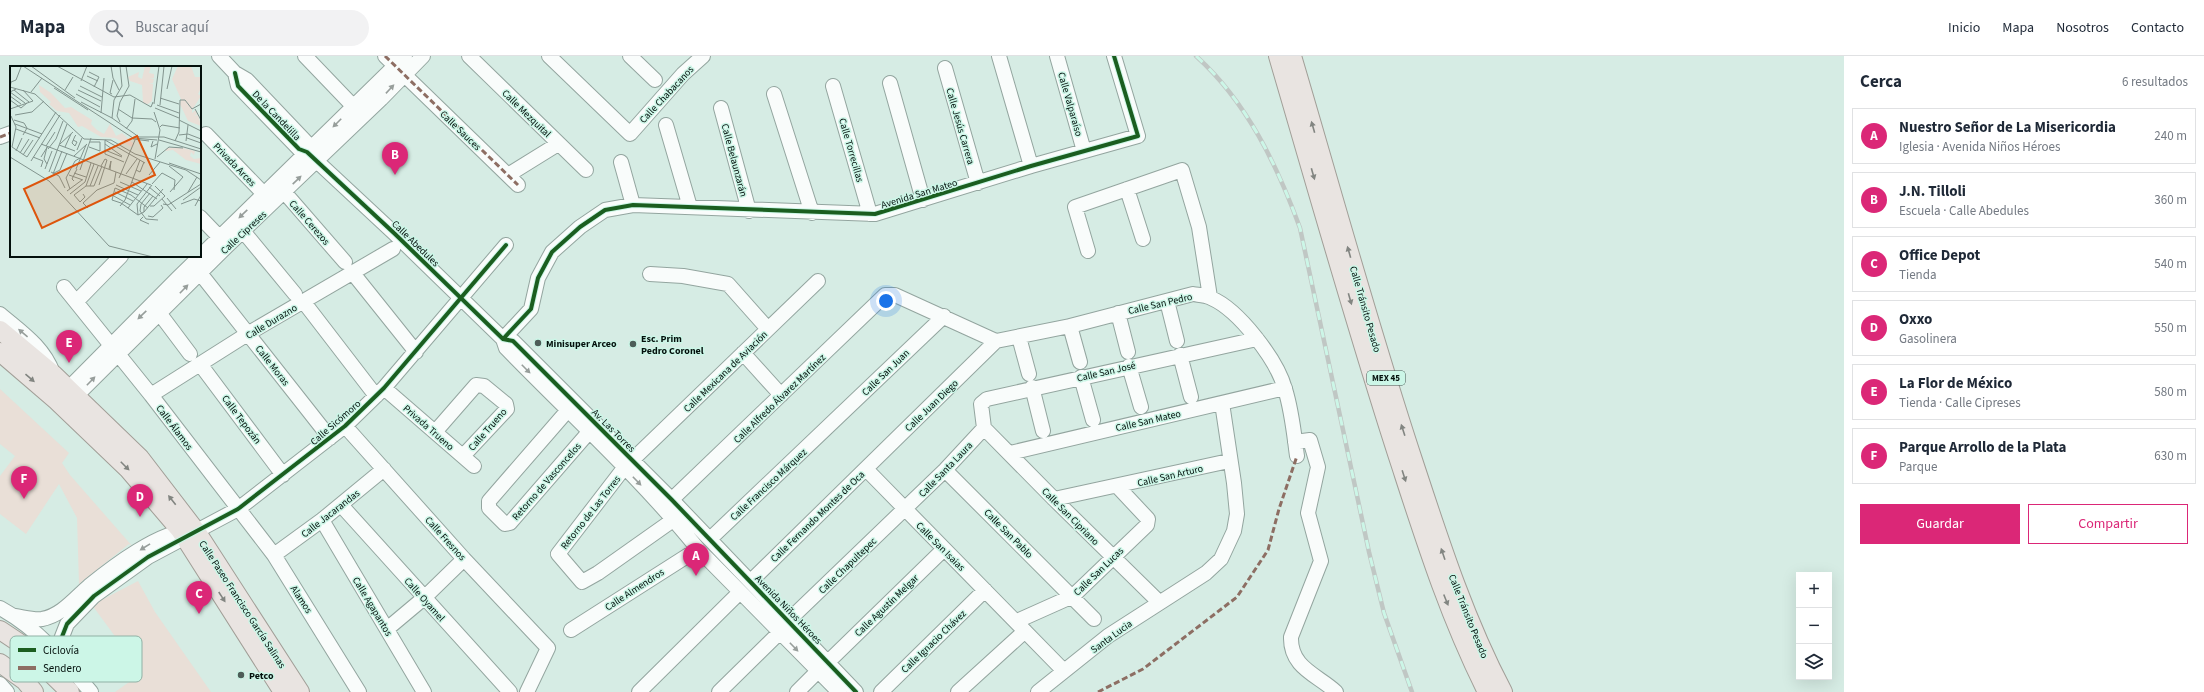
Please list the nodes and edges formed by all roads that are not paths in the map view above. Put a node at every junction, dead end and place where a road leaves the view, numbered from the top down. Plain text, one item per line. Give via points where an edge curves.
1 (219, 56) edge
2 (305, 56) edge
3 (405, 56) edge
4 (423, 56) edge
5 (469, 56) edge
6 (549, 56) edge
7 (630, 56) edge
8 (703, 56) edge
9 (1000, 56) edge
10 (1057, 56) edge
11 (1114, 56) edge
12 (1278, 56) edge
13 (1292, 56) edge
14 (394, 66) edge
15 (945, 68) dead end
16 (655, 80) dead end
17 (890, 83) dead end
18 (833, 86) dead end
19 (774, 94) dead end
20 (353, 106) junction
21 (721, 108) dead end
22 (666, 125) dead end
23 (10, 133) edge
24 (206, 134) dead end
25 (0, 137) edge
26 (558, 144) junction
27 (1084, 151) junction
28 (312, 157) junction
29 (621, 162) dead end
30 (1031, 166) junction
31 (586, 170) dead end
32 (508, 175) junction
33 (978, 183) junction
34 (518, 185) dead end
35 (280, 187) junction
36 (1127, 189) junction
37 (264, 194) junction
38 (923, 200) junction
39 (633, 205) junction
40 (690, 207) junction
41 (749, 211) junction
42 (812, 213) junction
43 (870, 214) junction
44 (201, 218) edge
45 (243, 231) junction
46 (1143, 239) dead end
47 (223, 241) junction
48 (506, 245) dead end
49 (393, 249) dead end
50 (1088, 251) dead end
51 (120, 257) edge
52 (348, 267) junction
53 (200, 273) junction
54 (650, 274) dead end
55 (818, 281) dead end
56 (64, 287) dead end
57 (299, 297) junction
58 (1210, 298) junction
59 (461, 299) junction
60 (77, 301) junction
61 (1167, 301) junction
62 (1118, 313) junction
63 (0, 314) edge
64 (160, 314) junction
65 (944, 316) junction
66 (1070, 326) junction
67 (768, 328) junction
68 (249, 333) junction
69 (2, 337) edge
70 (1020, 337) junction
71 (503, 339) junction
72 (1257, 339) junction
73 (996, 341) junction
74 (1177, 341) dead end
75 (114, 349) junction
76 (416, 352) junction
77 (1128, 352) dead end
78 (743, 354) junction
79 (1180, 355) junction
80 (195, 359) junction
81 (1080, 362) dead end
82 (1129, 366) junction
83 (54, 375) junction
84 (1081, 377) junction
85 (1030, 381) junction
86 (1285, 388) junction
87 (380, 392) junction
88 (150, 395) junction
89 (781, 395) junction
90 (1191, 398) dead end
91 (66, 399) junction
92 (1222, 403) junction
93 (1140, 407) dead end
94 (568, 410) junction
95 (1093, 420) dead end
96 (345, 426) junction
97 (984, 428) junction
98 (826, 429) joint
99 (1043, 431) dead end
100 (436, 432) junction
101 (589, 432) junction
102 (330, 438) junction
103 (1295, 442) junction
104 (1010, 453) junction
105 (463, 456) junction
106 (1297, 456) dead end
107 (1229, 461) junction
108 (629, 464) junction
109 (474, 466) dead end
110 (384, 469) junction
111 (866, 469) junction
112 (945, 470) junction
113 (284, 474) junction
114 (1118, 487) junction
115 (1054, 499) junction
116 (667, 504) junction
117 (341, 505) junction
118 (238, 509) junction
119 (905, 509) junction
120 (322, 520) junction
121 (673, 520) junction
122 (187, 533) junction
123 (710, 539) junction
124 (698, 549) junction
125 (944, 549) junction
126 (274, 556) junction
127 (1113, 558) junction
128 (464, 559) junction
129 (732, 562) junction
130 (127, 565) junction
131 (721, 572) junction
132 (750, 581) junction
133 (985, 590) junction
134 (740, 592) junction
135 (1073, 596) junction
136 (424, 598) junction
137 (1159, 602) junction
138 (772, 603) junction
139 (0, 608) edge
140 (761, 612) junction
141 (14, 616) junction
142 (1094, 618) dead end
143 (789, 620) junction
144 (1021, 626) junction
145 (387, 628) junction
146 (0, 630) edge
147 (570, 630) dead end
148 (780, 632) junction
149 (37, 636) edge
150 (62, 636) edge
151 (10, 637) edge
152 (0, 662) edge
153 (823, 667) junction
154 (10, 670) edge
155 (1064, 671) junction
156 (26, 682) edge
157 (60, 682) edge
158 (82, 682) edge
159 (0, 684) edge
160 (7, 692) edge
161 (34, 692) edge
162 (70, 692) edge
163 (91, 692) edge
164 (283, 692) edge
165 (300, 692) edge
166 (359, 692) edge
167 (424, 692) edge
168 (510, 692) edge
169 (527, 692) edge
170 (639, 692) edge
171 (719, 692) edge
172 (797, 692) edge
173 (839, 692) edge
174 (856, 692) edge
175 (881, 692) edge
176 (958, 692) edge
177 (1038, 692) edge
178 (1336, 692) edge
179 (1487, 692) edge
180 (1503, 692) edge

1 - 28 street, De la Candelilla via 235,73 238,86 299,149
2 - 20 street
3 - 14 street, Calle Cipreses
4 - 14 street, Calle Cipreses
5 - 26 street, Calle Mezquital
6 - 8 street, Calle Chabacanos via 630,134 683,74
7 - 16 street
9 - 30 street
10 - 27 street, Calle Valparaíso
11 - 27 street, Avenida San Mateo via 1138,136
12 -> 179 main road, Calle Tránsito Pesado / MEX 45 via 1383,412 1440,586
180 -> 13 main road, Calle Tránsito Pesado / MEX 45 via 1484,654 1445,558 1389,389
14 - 20 street, Calle Cipreses
28 -> 14 street, Calle Cipreses
14 - 32 street, Calle Sauces
15 - 33 street, Calle Jesús Carrera
17 - 38 street
18 - 43 street, Calle Torrecillas
19 - 42 street
20 -> 28 street, Calle Cipreses
21 - 41 street, Calle Belaunzarán
22 - 40 street
23 - 25 street
24 - 37 street, Privada Arces
26 - 31 street, Calle Mezquital
26 - 32 street
27 - 30 street, Avenida San Mateo
28 - 35 street, Calle Cipreses
28 - 59 street, Calle Abedules
29 - 39 street
30 - 33 street, Avenida San Mateo
32 - 34 street, Calle Sauces
33 - 38 street, Avenida San Mateo
35 - 37 street, Calle Cipreses
35 - 45 street, Calle Cipreses
35 - 52 street, Calle Cerezos
36 - 46 street
36 - 50 street via 1075,207
36 - 58 street via 1182,170 1199,227
37 -> 47 street, Calle Cipreses
38 - 43 street, Avenida San Mateo
39 - 40 street, Avenida San Mateo
39 - 71 street, Avenida San Mateo via 605,210 580,227 552,252 538,278 531,309
40 - 41 street, Avenida San Mateo
41 - 42 street, Avenida San Mateo
42 - 43 street, Avenida San Mateo
44 - 47 street
45 - 47 street, Calle Cipreses
45 - 57 street
47 - 53 street, Calle Cipreses
47 -> 75 street, Calle Cipreses
48 - 59 street
49 - 52 street, Calle Durazno
51 - 60 street
52 - 57 street, Calle Durazno
52 - 76 street, Calle Cerezos
64 -> 53 street, Calle Cipreses
53 - 68 street, Calle Moras
54 - 67 street via 683,276 728,284
55 - 67 street, Calle Mexicana de Aviación
56 - 60 street, Calle Álamos
57 - 68 street, Calle Durazno
57 - 87 street
58 - 61 street, Calle San Pedro via 1193,294
58 - 72 street, Calle San Pedro via 1228,309
59 - 71 street, Calle Abedules
59 - 76 street, Calle Sicómoro
60 - 75 street, Calle Álamos
61 - 62 street, Calle San Pedro
61 - 74 street
62 - 66 street, Calle San Pedro
62 - 77 street
83 -> 63 street via 39,346
64 - 75 street, Calle Cipreses
64 - 80 street, Calle Tepozán
65 - 73 street
65 - 89 street, Calle Alfredo Álvarez Martínez via 895,295 885,295
65 - 98 street, Calle San Juan
66 - 70 street, Calle San Pedro
66 - 81 street
67 - 78 street, Calle Mexicana de Aviación
68 - 80 street, Calle Durazno
68 - 102 street, Calle Moras
69 - 83 main road, Calle Paseo Francisco García Salinas
69 -> 91 main road, Calle Paseo Francisco García Salinas
70 - 73 street, Calle San Pedro
70 - 85 street
71 -> 94 street, Av. Las Torres via 506,348
71 - 108 street, Av. Las Torres via 513,341
72 - 79 street, Calle San José
72 - 86 street, Calle San Pedro via 1270,357
73 - 111 street, Calle Juan Diego
75 - 88 street, Calle Álamos
75 - 91 street, Calle Cipreses
76 - 87 street, Calle Sicómoro
78 - 89 street
78 - 108 street, Calle Mexicana de Aviación
79 - 82 street, Calle San José
79 - 90 street
80 - 88 street, Calle Durazno
80 - 113 street, Calle Tepozán
82 - 84 street, Calle San José
82 - 93 street
83 - 91 main road, Calle Paseo Francisco García Salinas
84 - 85 street, Calle San José
84 - 95 street
85 - 97 street, Calle San José via 981,404
85 - 99 street
86 - 92 street, Calle San Mateo
86 - 103 street, Calle San Pedro
87 - 96 street, Calle Sicómoro
87 - 100 street, Privada Trueno
88 - 118 street, Calle Álamos
89 - 116 street, Calle Alfredo Álvarez Martínez
91 - 122 main road, Calle Paseo Francisco García Salinas
92 - 104 street, Calle San Mateo
92 - 107 street
94 - 101 street, Av. Las Torres
94 - 101 street, Retorno de Vasconcelos via 489,501 489,508 505,524 510,522
96 - 102 street, Calle Sicómoro
96 - 110 street, Calle Fresnos
97 - 104 street, Calle San Cipriano
97 - 112 street, Calle Santa Laura
98 - 123 street, Calle Francisco Márquez
100 - 105 street, Privada Trueno
100 - 105 street, Calle Trueno via 476,385 484,386 506,404 507,409
101 - 108 street, Av. Las Torres
102 - 113 street, Calle Sicómoro
103 - 106 street, Calle San Pedro
103 - 178 street via 1310,440 1318,461 1308,513 1321,561 1291,637 1291,644 1298,663
104 - 115 street, Calle San Cipriano
105 - 109 street, Privada Trueno
107 - 114 street, Calle San Arturo
107 - 137 street via 1237,514 1229,543 1221,559 1206,574
108 - 116 street, Av. Las Torres
108 - 121 street, Retorno de Las Torres via 558,554 582,582
110 - 117 street, Calle Jacarandas
110 - 128 street, Calle Fresnos
111 - 119 street, Calle San Isaias
111 - 132 street, Calle Fernando Montes de Oca
112 - 119 street, Calle Santa Laura
112 - 135 street, Calle San Pablo
113 - 118 street, Calle Sicómoro
114 - 115 street, Calle San Arturo
114 - 127 street, Calle San Lucas via 1148,519 1147,525
115 - 127 street, Calle San Cipriano
116 - 121 street, Av. Las Torres
116 - 123 street, Av. Las Torres
117 - 120 street, Calle Jacarandas
117 - 136 street, Calle Oyamel
118 - 122 street, Calle Sicómoro
118 - 126 street, Alamos
119 - 125 street, Calle San Isaias
119 - 143 street, Calle Chapultepec
120 - 126 street, Calle Jacarandas
120 - 145 street, Calle Agapantos
121 - 124 street, Av. Las Torres
122 - 130 street, Calle Sicómoro via 155,541
122 -> 164 main road, Calle Paseo Francisco García Salinas
122 - 165 main road, Calle Paseo Francisco García Salinas
123 - 129 street, Avenida Niños Héroes
124 - 131 street, Avenida Niños Héroes
124 - 147 street, Calle Almendros
125 - 133 street, Calle San Isaias
125 - 153 street, Calle Agustín Melgar
126 - 166 street, Alamos
127 - 135 street, Calle San Lucas
127 - 137 street, Calle San Cipriano
128 - 136 street
128 - 169 street, Calle Fresnos via 548,648
129 - 131 street
129 - 132 street, Avenida Niños Héroes
130 - 141 street via 91,585 58,614 42,619
130 - 150 street via 67,624
131 - 134 street, Avenida Niños Héroes
132 - 138 street, Avenida Niños Héroes
133 - 144 street, Calle San Isaias
133 - 175 street, Calle Ignacio Chávez
134 - 140 street, Avenida Niños Héroes
134 - 170 street
135 - 142 street, Calle San Pablo
135 - 144 street, Calle San Lucas
136 - 145 street
136 - 168 street, Calle Oyamel
137 - 155 street, Santa Lucia via 1108,636
138 - 140 street
138 - 143 street, Avenida Niños Héroes
139 - 141 street
140 - 148 street, Avenida Niños Héroes
141 - 149 street
143 - 153 street, Avenida Niños Héroes
144 - 155 street, Calle San Isaias
144 - 176 street, Calle San Lucas
145 - 167 street, Calle Agapantos
146 - 151 main road
148 -> 153 street, Avenida Niños Héroes
148 - 171 street
152 - 154 main road
153 - 172 street, Calle Agustín Melgar
153 - 173 street, Avenida Niños Héroes
153 - 174 street, Avenida Niños Héroes
155 - 177 street, Santa Lucia
156 - 161 main road
157 - 162 main road
158 - 163 street
159 - 160 street

